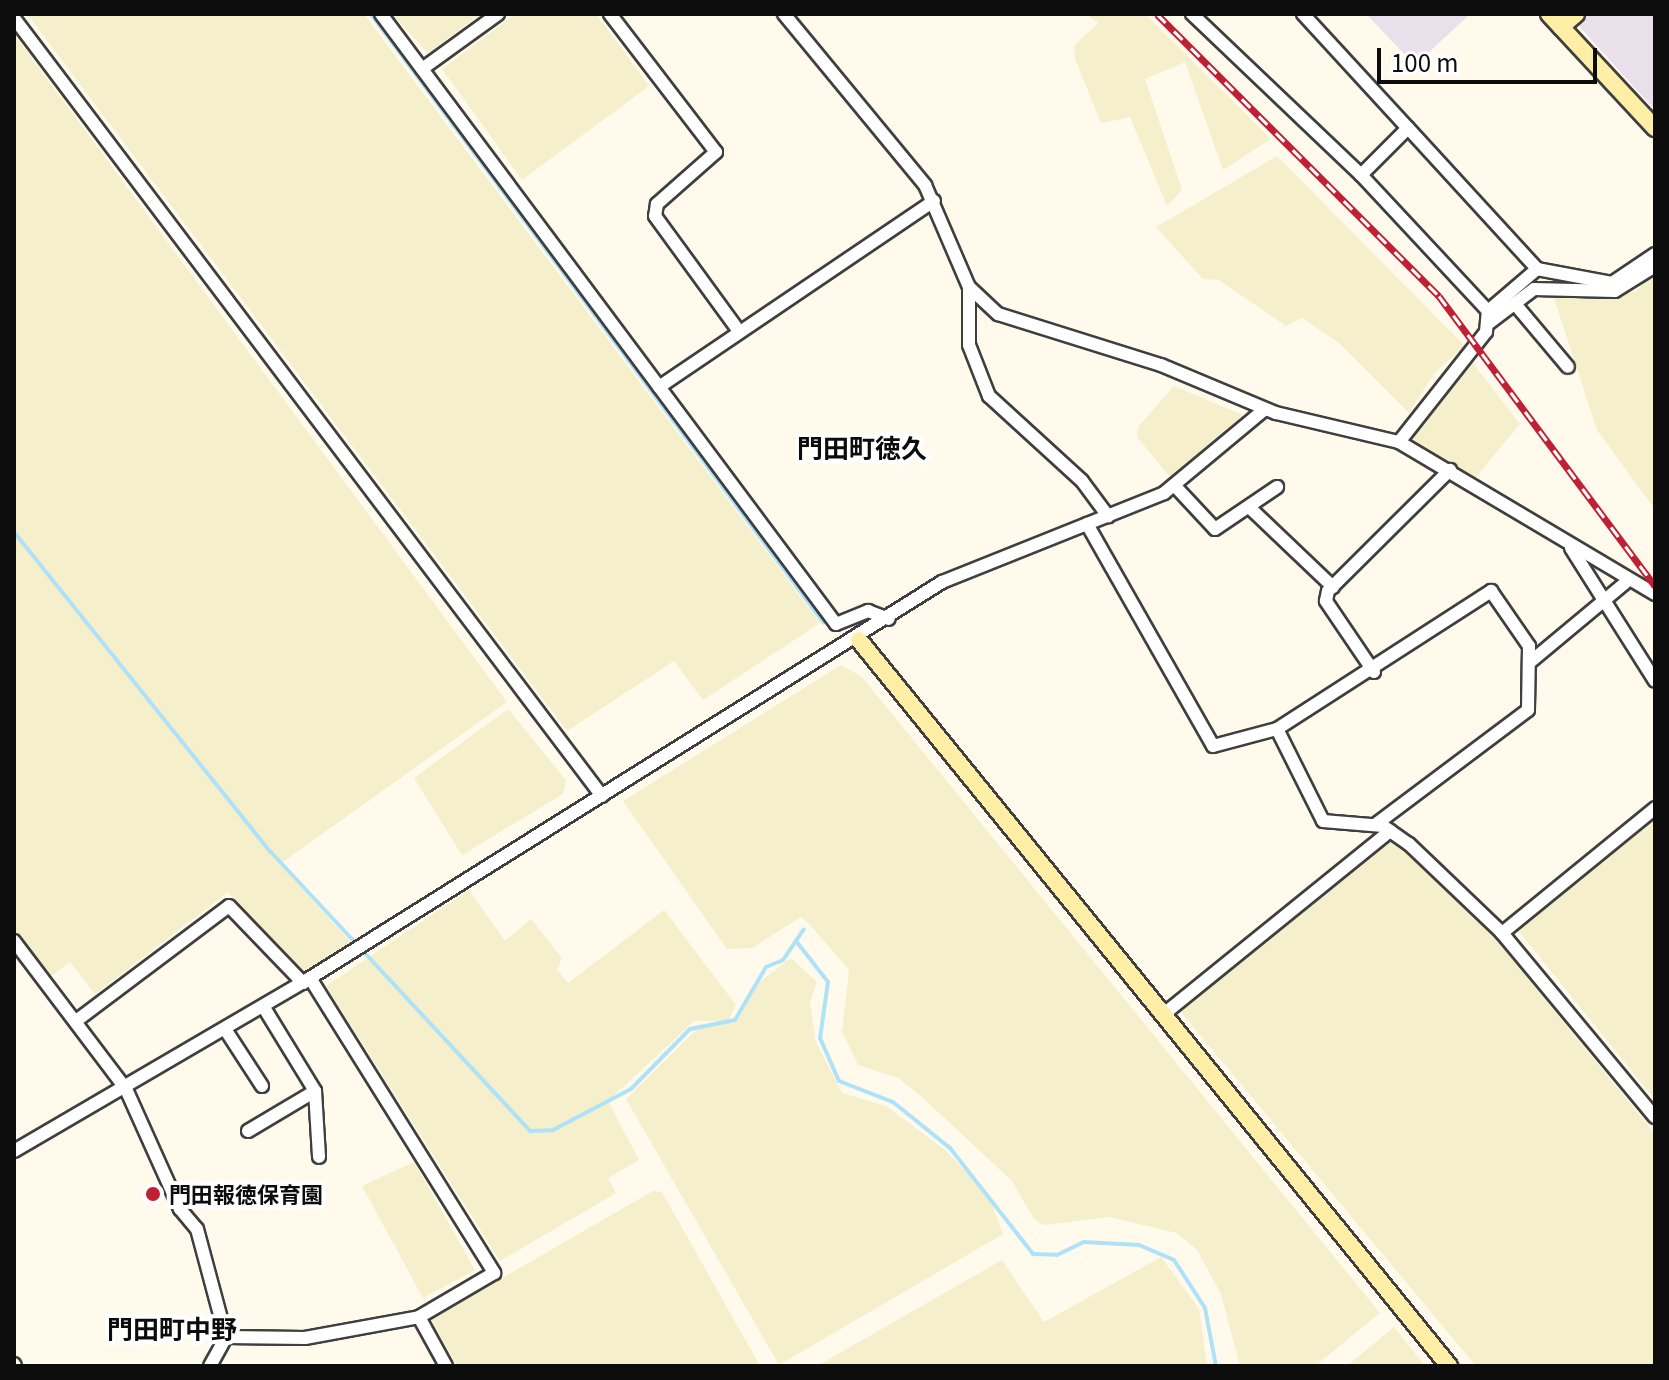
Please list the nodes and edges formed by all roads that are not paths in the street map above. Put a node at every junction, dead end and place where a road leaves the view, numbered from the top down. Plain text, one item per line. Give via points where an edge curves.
1 (381, 14) edge
2 (498, 14) edge
3 (610, 14) edge
4 (784, 14) edge
5 (1192, 14) edge
6 (1303, 14) edge
7 (1576, 14) edge
8 (14, 18) edge
9 (1555, 20) edge
10 (422, 69) junction
11 (1408, 128) junction
12 (1655, 128) edge
13 (1361, 175) junction
14 (934, 201) junction
15 (1655, 254) edge
16 (1655, 266) edge
17 (1537, 269) junction
18 (969, 287) junction
19 (1515, 304) junction
20 (1488, 317) junction
21 (738, 330) junction
22 (1568, 367) dead end
23 (659, 387) junction
24 (1265, 409) junction
25 (1399, 442) junction
26 (1450, 470) junction
27 (1174, 485) junction
28 (1277, 487) dead end
29 (1249, 507) junction
30 (1108, 516) junction
31 (1087, 524) junction
32 (1571, 548) junction
33 (1625, 583) junction
34 (1333, 587) junction
35 (1655, 594) edge
36 (1602, 602) junction
37 (889, 619) junction
38 (859, 640) junction
39 (1529, 663) junction
40 (1374, 672) junction
41 (1655, 681) edge
42 (1277, 729) junction
43 (602, 796) junction
44 (1655, 808) edge
45 (1376, 824) junction
46 (1390, 831) junction
47 (1502, 933) junction
48 (14, 941) edge
49 (306, 980) junction
50 (263, 1006) junction
51 (1164, 1014) junction
52 (76, 1021) junction
53 (225, 1029) junction
54 (262, 1086) dead end
55 (126, 1089) junction
56 (315, 1091) junction
57 (1655, 1117) edge
58 (248, 1131) dead end
59 (14, 1151) edge
60 (319, 1157) dead end
61 (419, 1317) junction
62 (226, 1337) junction
63 (210, 1366) edge
64 (446, 1366) edge
65 (1449, 1366) edge

1 - 10 street
2 - 10 street
3 - 21 street via 716,152 657,204 655,216
4 - 14 street via 875,116
5 - 13 street
6 - 11 street
7 - 9 street
8 - 43 street
9 - 12 street
10 - 23 street
11 - 13 street
11 - 17 street
13 - 20 street
14 - 18 street
14 - 21 street via 761,322
15 - 17 street via 1612,283
16 - 19 street via 1622,290 1544,287
17 - 20 street
18 - 24 street via 1024,327 1161,365
18 - 30 street via 969,345 989,396 1082,481
19 - 20 street
19 - 22 street
20 - 25 street
21 - 23 street
23 - 37 street via 836,624 868,611
24 - 25 street
24 - 27 street
25 - 26 street
26 - 32 street
26 - 34 street
27 - 29 street via 1215,529
27 - 30 street
28 - 29 street
29 - 34 street
30 - 31 street
31 - 37 street via 969,567
31 - 42 street via 1213,746
32 - 33 street
32 - 36 street
33 - 35 street
33 - 36 street
34 - 40 street via 1326,601
36 - 39 street
36 - 41 street
37 - 38 street
38 - 43 street
38 - 51 street
39 - 40 street via 1526,639 1485,591
39 - 45 street via 1524,715
40 - 42 street
42 - 45 street via 1323,821
43 - 49 street
44 - 47 street
45 - 46 street
46 - 47 street
46 - 51 street
47 - 57 street
48 - 52 street
49 - 50 street
49 - 52 street via 229,906
49 - 61 street via 494,1273
50 - 53 street
50 - 56 street
51 - 65 street
52 - 55 street
53 - 54 street
53 - 55 street
55 - 59 street
55 - 62 street via 180,1209 197,1229
56 - 58 street
56 - 60 street
61 - 62 street via 305,1338
61 - 64 street
62 - 63 street

